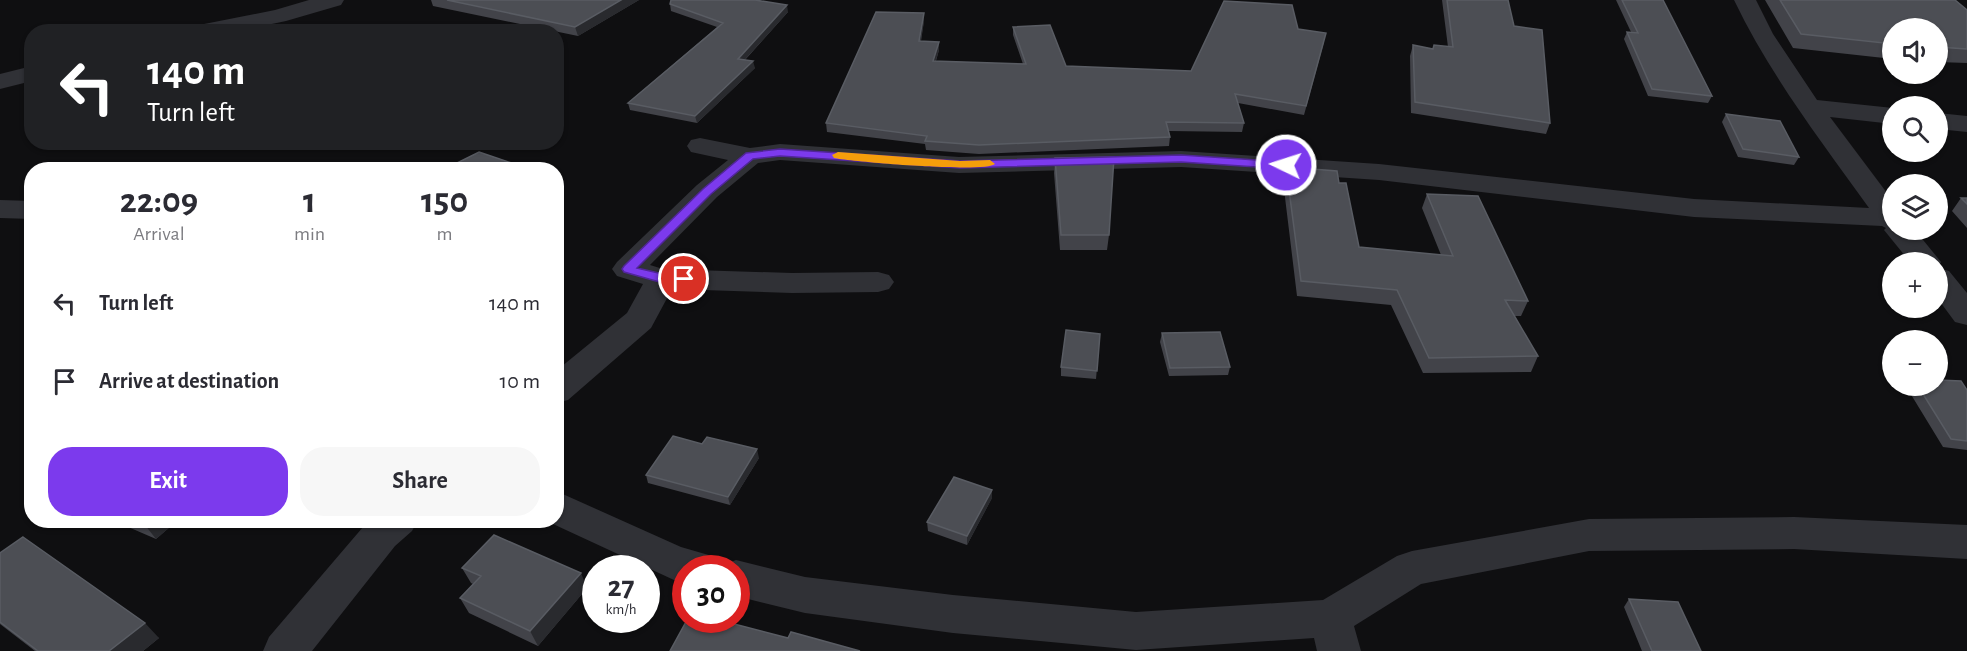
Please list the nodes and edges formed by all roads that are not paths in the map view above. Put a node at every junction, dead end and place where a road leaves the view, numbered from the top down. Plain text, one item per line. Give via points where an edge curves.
1 (330, 0) edge
2 (1745, 0) edge
3 (238, 24) edge
4 (24, 76) edge
5 (0, 82) edge
6 (1809, 107) junction
7 (1882, 115) edge
8 (1948, 122) edge
9 (1967, 124) edge
10 (700, 146) dead end
11 (750, 156) junction
12 (1882, 207) edge
13 (0, 209) edge
14 (24, 210) edge
15 (1882, 222) edge
16 (1908, 240) edge
17 (1918, 252) edge
18 (663, 279) junction
19 (878, 282) dead end
20 (1948, 290) edge
21 (1967, 314) edge
22 (564, 384) edge
23 (564, 511) edge
24 (388, 528) edge
25 (1967, 542) edge
26 (672, 562) edge
27 (750, 581) edge
28 (1335, 635) edge
29 (285, 651) edge

1 - 3 street
2 - 6 street
4 - 5 street
6 - 7 street
6 - 12 street
8 - 9 street
10 - 11 street
11 - 15 street via 780,152 960,165 1193,159 1379,172 1694,208
11 - 18 street via 707,191 628,269
13 - 14 street
16 - 17 street
18 - 19 street
18 - 22 street via 639,320
20 - 21 street
23 - 26 street
24 - 29 street
25 - 28 street via 1794,533 1588,535 1412,568
27 - 28 street via 805,595 953,614 1136,631

